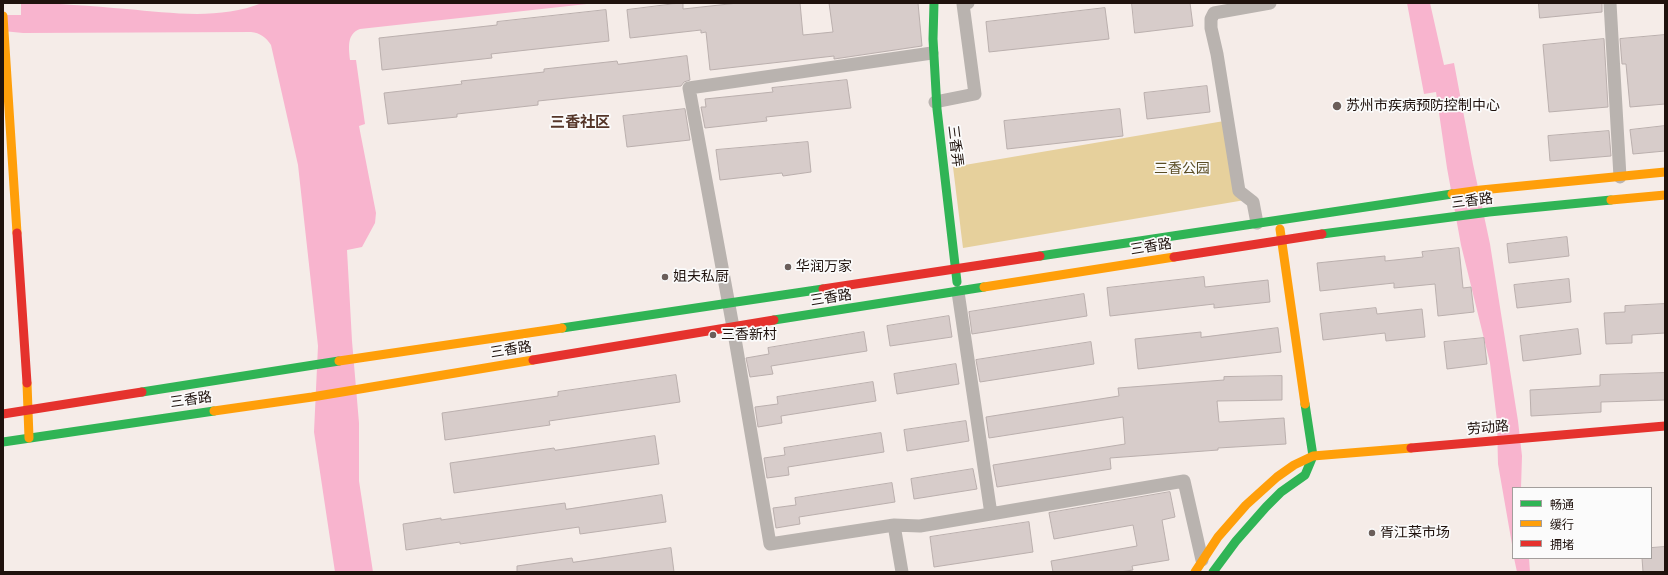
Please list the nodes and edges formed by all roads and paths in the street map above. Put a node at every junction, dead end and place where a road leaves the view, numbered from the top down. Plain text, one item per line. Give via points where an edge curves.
1 (934, 3) edge
2 (968, 3) edge
3 (1270, 3) edge
4 (1610, 3) edge
5 (3, 16) edge
6 (4, 33) edge
7 (932, 53) junction
8 (935, 102) junction
9 (1665, 172) edge
10 (1620, 177) junction
11 (1665, 195) edge
12 (1278, 220) junction
13 (1257, 223) junction
14 (1281, 240) junction
15 (956, 269) junction
16 (958, 292) junction
17 (728, 304) junction
18 (733, 327) junction
19 (29, 410) junction
20 (3, 414) edge
21 (1665, 426) edge
22 (29, 438) junction
23 (3, 442) edge
24 (1313, 456) junction
25 (991, 514) junction
26 (894, 525) junction
27 (1202, 560) junction
28 (902, 572) edge
29 (1195, 572) edge
30 (1213, 572) edge

1 - 7 main road, 三香弄
2 - 8 street via 962,4 975,94
3 - 13 street via 1214,13 1211,28 1239,191 1253,202
4 - 10 street
5 - 6 main road
6 - 19 main road
7 - 8 main road, 三香弄
7 - 17 street via 688,88
8 - 15 main road, 三香弄
9 - 10 main road, 三香路
10 - 12 main road, 三香路 via 1481,190
11 - 14 main road, 三香路 via 1489,212
12 - 13 main road, 三香路
12 - 14 main road
13 - 15 main road, 三香路
14 - 16 main road, 三香路
14 - 24 main road
15 - 16 main road, 三香弄
15 - 17 main road, 三香路
16 - 18 main road, 三香路
16 - 25 street
17 - 18 street
17 - 19 main road, 三香路
18 - 22 main road, 三香路 via 312,397
18 - 26 street via 770,544
19 - 20 main road, 三香路
19 - 22 main road
21 - 24 main road, 劳动路
22 - 23 main road, 三香路
24 - 27 main road, 劳动路 via 1286,470 1264,487 1237,514
24 - 30 main road via 1305,474 1266,507
25 - 26 street via 920,526
25 - 27 street via 1184,481
26 - 28 street
27 - 29 main road, 劳动路

